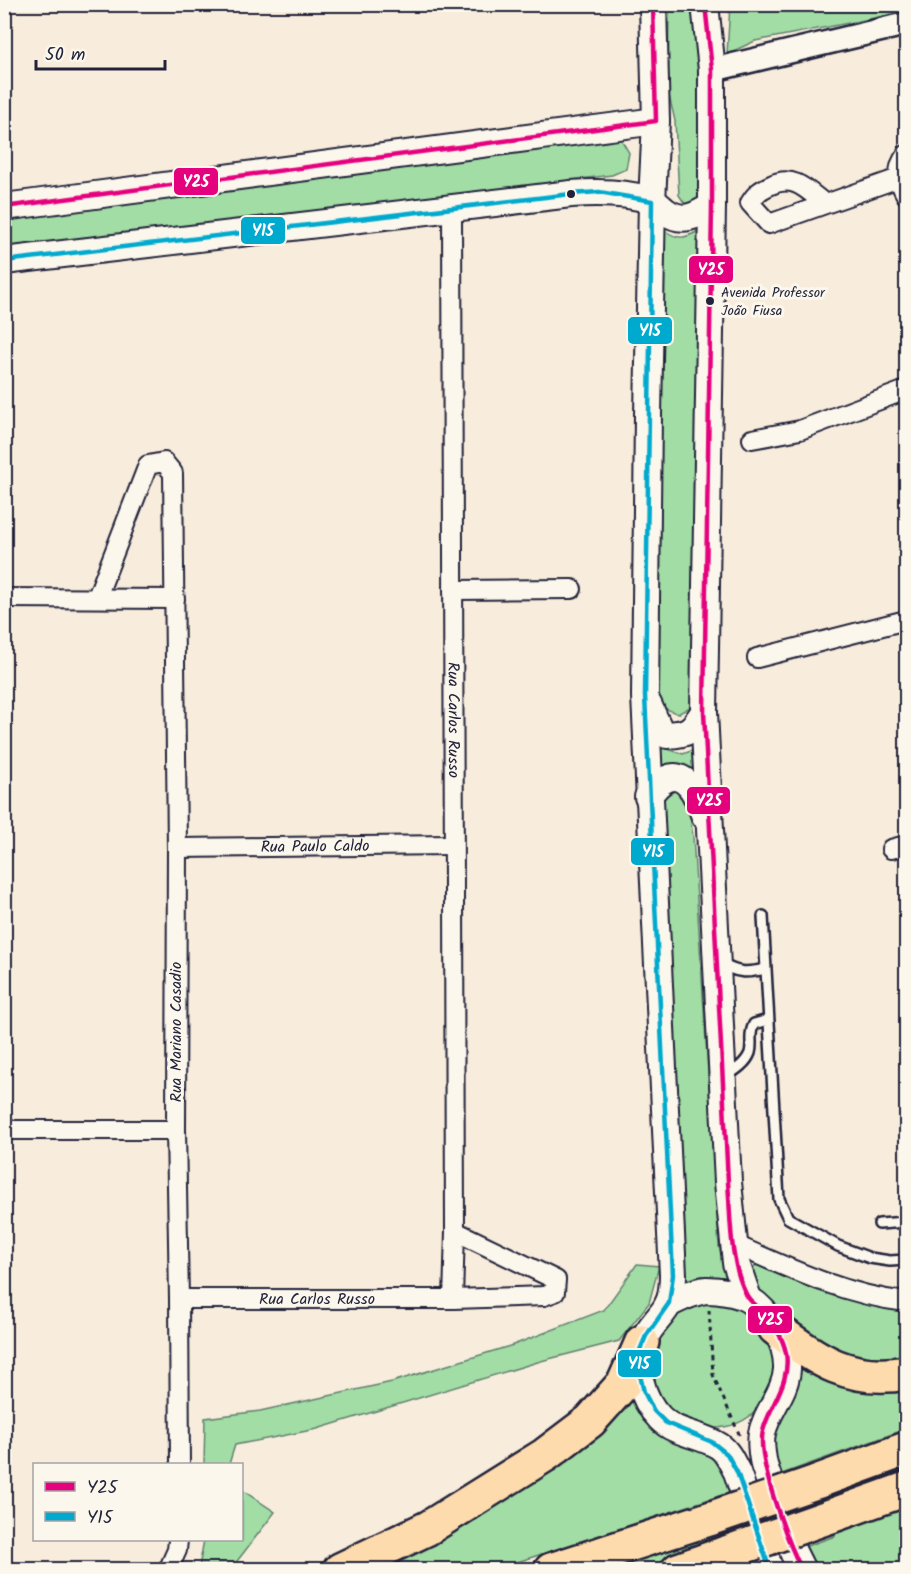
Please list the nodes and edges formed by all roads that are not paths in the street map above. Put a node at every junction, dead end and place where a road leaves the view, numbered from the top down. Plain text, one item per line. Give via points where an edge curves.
1 (653, 4) edge
2 (705, 4) edge
3 (906, 24) edge
4 (712, 70) junction
5 (656, 121) junction
6 (906, 155) edge
7 (899, 177) junction
8 (906, 195) edge
9 (652, 201) junction
10 (825, 204) dead end
11 (712, 206) junction
12 (4, 207) edge
13 (452, 208) junction
14 (4, 261) edge
15 (906, 390) edge
16 (752, 439) dead end
17 (572, 589) dead end
18 (453, 590) junction
19 (97, 597) junction
20 (4, 598) edge
21 (175, 599) junction
22 (906, 620) edge
23 (758, 658) dead end
24 (645, 696) junction
25 (704, 712) junction
26 (648, 796) junction
27 (711, 827) junction
28 (453, 844) junction
29 (177, 848) junction
30 (763, 916) dead end
31 (717, 959) junction
32 (765, 969) junction
33 (768, 1020) junction
34 (723, 1078) junction
35 (4, 1130) edge
36 (176, 1130) junction
37 (906, 1222) edge
38 (879, 1224) dead end
39 (455, 1231) junction
40 (734, 1245) junction
41 (906, 1260) edge
42 (748, 1298) junction
43 (179, 1299) junction
44 (453, 1299) junction
45 (906, 1302) edge
46 (668, 1304) junction
47 (775, 1328) junction
48 (642, 1342) junction
49 (906, 1373) edge
50 (906, 1449) edge
51 (180, 1463) edge
52 (906, 1489) edge
53 (178, 1541) edge
54 (167, 1569) edge
55 (340, 1569) edge
56 (551, 1569) edge
57 (678, 1569) edge
58 (770, 1569) edge
59 (802, 1569) edge

1 - 5 main road
2 - 4 main road
3 - 4 street
4 - 11 main road
5 - 9 main road
5 - 12 main road
6 - 7 street
7 - 8 street
7 - 10 street
9 - 11 main road via 680,219 692,218
9 - 13 main road via 599,192
9 - 24 main road
11 - 25 main road
13 - 14 main road
13 - 18 street, Rua Carlos Russo
15 - 16 street via 800,430
17 - 18 street
18 - 28 street, Rua Carlos Russo
19 - 20 street
19 - 21 street
19 - 21 street, Rua Mariano Casadio via 148,465 164,462 173,473
21 - 29 street, Rua Mariano Casadio
22 - 23 street
24 - 25 main road via 659,729 667,735 691,731
24 - 26 main road
25 - 27 main road
26 - 27 main road via 665,779 682,780 690,786
26 - 46 main road via 673,1287
27 - 31 main road
28 - 29 street, Rua Paulo Caldo
28 - 39 street, Rua Carlos Russo
29 - 36 street, Rua Mariano Casadio
30 - 32 lane
31 - 32 lane via 738,972
31 - 34 main road
32 - 33 lane
33 - 34 lane via 754,1024 750,1031 750,1053 742,1065
33 - 41 lane via 779,1199 788,1218 838,1246 870,1258
34 - 40 main road
35 - 36 street
36 - 43 street, Rua Mariano Casadio
37 - 38 lane
39 - 44 street, Rua Carlos Russo
39 - 44 street, Rua Carlos Russo via 556,1280 555,1292 544,1296
40 - 42 main road
40 - 45 street via 819,1281
42 - 46 main road via 708,1290
42 - 47 main road
43 - 44 street, Rua Carlos Russo
43 - 51 street, Rua Mariano Casadio
46 - 48 main road
47 - 49 highway via 826,1364 870,1374
47 - 59 main road via 783,1342 787,1370 762,1434 762,1452 793,1552
48 - 55 highway via 624,1383 591,1421 545,1455 428,1528
48 - 58 main road via 639,1370 651,1406 676,1429 719,1446 730,1458
50 - 56 highway, bridge via 712,1518
52 - 57 highway, bridge
53 - 54 street

